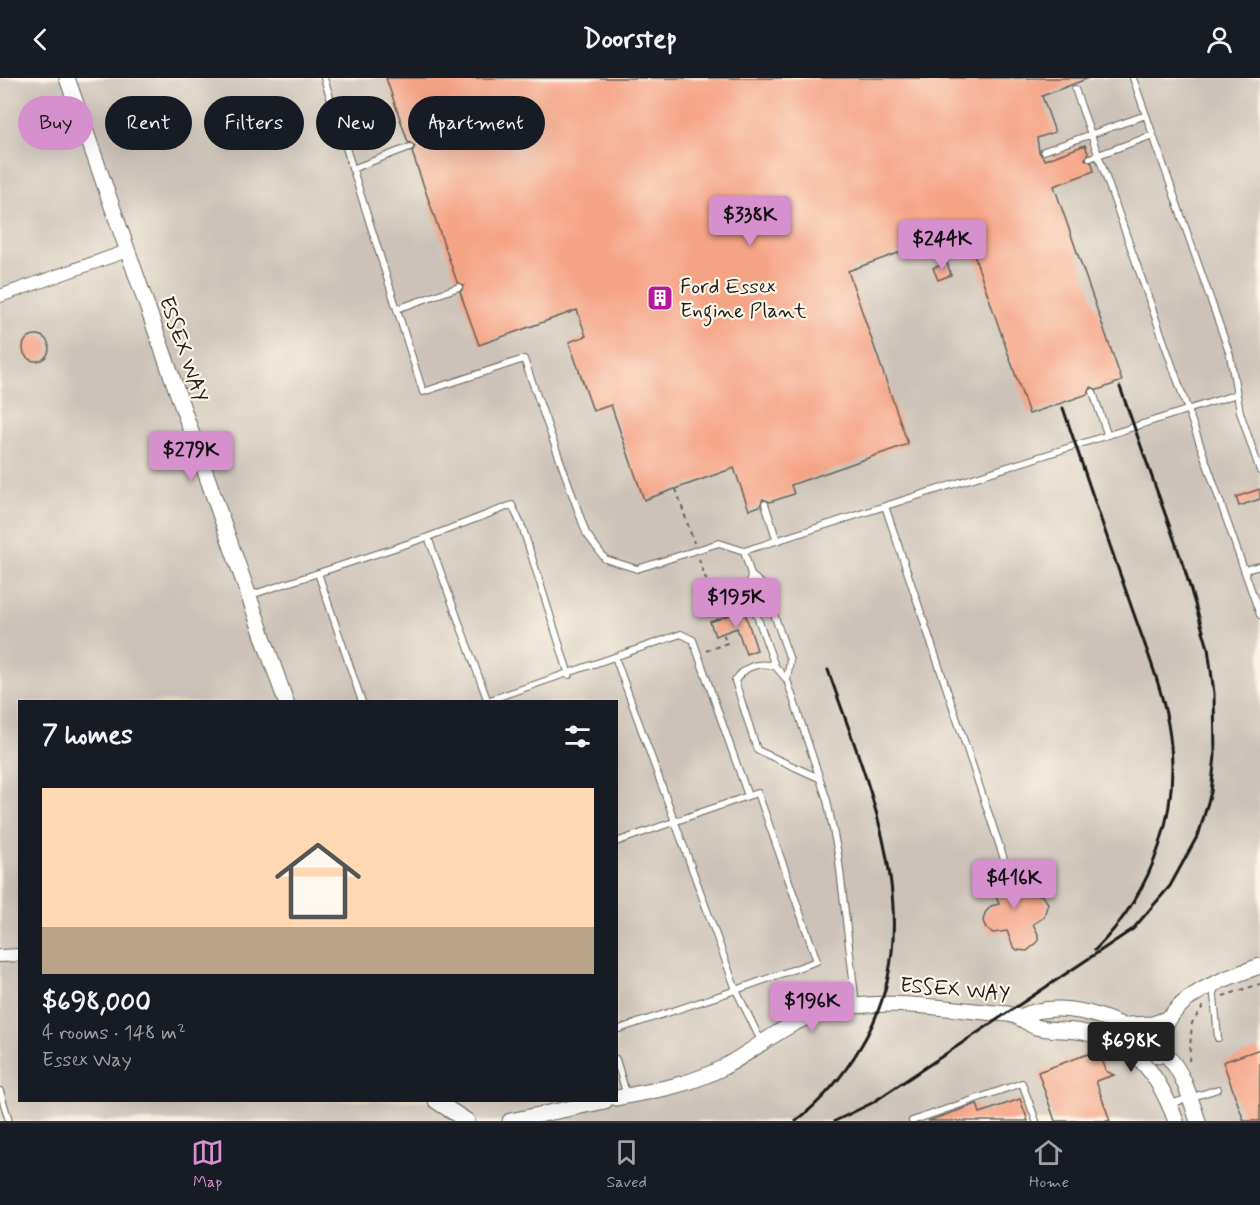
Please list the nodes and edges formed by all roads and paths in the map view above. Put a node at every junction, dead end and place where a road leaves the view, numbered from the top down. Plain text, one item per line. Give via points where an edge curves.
1 (67, 78) edge
2 (324, 78) edge
3 (1133, 78) edge
4 (1076, 89) dead end
5 (1146, 115) junction
6 (1091, 135) junction
7 (1153, 135) junction
8 (408, 148) edge
9 (1044, 152) dead end
10 (1099, 155) junction
11 (1090, 158) dead end
12 (352, 169) junction
13 (127, 251) junction
14 (459, 287) dead end
15 (0, 296) edge
16 (397, 309) junction
17 (1093, 392) dead end
18 (1237, 394) junction
19 (1188, 409) junction
20 (1107, 435) junction
21 (1260, 471) edge
22 (676, 489) dead end
23 (765, 504) dead end
24 (885, 506) junction
25 (428, 537) junction
26 (777, 540) junction
27 (693, 543) dead end
28 (744, 551) junction
29 (699, 560) dead end
30 (1260, 566) edge
31 (1244, 570) junction
32 (318, 573) junction
33 (751, 575) junction
34 (248, 596) junction
35 (1260, 615) edge
36 (720, 619) dead end
37 (723, 633) dead end
38 (698, 654) junction
39 (615, 657) junction
40 (775, 666) junction
41 (569, 675) junction
42 (787, 680) junction
43 (285, 700) edge
44 (361, 700) edge
45 (485, 700) edge
46 (492, 700) edge
47 (819, 778) junction
48 (748, 796) junction
49 (675, 821) junction
50 (618, 841) edge
51 (1005, 862) dead end
52 (18, 955) edge
53 (0, 956) edge
54 (1260, 966) edge
55 (1212, 984) junction
56 (1260, 984) edge
57 (736, 990) junction
58 (1214, 1000) junction
59 (856, 1004) junction
60 (1023, 1016) junction
61 (1169, 1018) junction
62 (1119, 1023) junction
63 (618, 1029) edge
64 (1218, 1038) dead end
65 (762, 1042) junction
66 (1158, 1049) junction
67 (1191, 1069) dead end
68 (618, 1072) edge
69 (1158, 1084) junction
70 (1218, 1089) dead end
71 (0, 1091) edge
72 (622, 1097) edge
73 (1190, 1098) junction
74 (438, 1102) edge
75 (599, 1102) edge
76 (1170, 1104) junction
77 (9, 1121) edge
78 (467, 1121) edge
79 (510, 1121) edge
80 (912, 1121) edge
81 (1036, 1121) edge
82 (1176, 1121) edge
83 (1198, 1121) edge

1 - 13 street, ESSEX WAY
2 - 12 lane
3 - 5 lane
4 - 6 lane
5 - 6 lane
5 - 7 lane
6 - 9 lane
6 - 10 lane
7 - 10 lane
7 - 18 lane via 1230,356
8 - 12 lane
10 - 11 lane
10 - 19 lane
12 - 16 lane
13 - 15 street
13 - 34 street, ESSEX WAY
14 - 16 lane
16 - 28 lane via 423,392 524,358 585,533 605,559 637,569 719,543
17 - 20 lane
18 - 19 lane
18 - 21 lane
19 - 20 lane
19 - 31 lane
20 - 24 lane
22 - 27 path
23 - 26 lane
24 - 26 lane
24 - 51 lane
25 - 32 lane
25 - 41 lane via 512,506 523,529
25 - 45 lane
26 - 28 lane
28 - 33 lane
29 - 36 path
30 - 31 lane
31 - 35 lane
32 - 34 lane
32 - 44 lane
33 - 40 lane via 748,591
33 - 42 lane via 764,586 790,660
34 - 43 street, ESSEX WAY
37 - 38 path via 727,643
38 - 39 lane via 693,640 681,634
38 - 48 lane
39 - 41 lane
39 - 49 lane
40 - 42 lane
40 - 47 lane via 752,665 735,681 758,750
41 - 46 lane
42 - 47 lane
47 - 59 lane via 838,854
48 - 49 lane
48 - 57 lane via 758,793 817,961
49 - 50 lane
49 - 57 lane
52 - 53 street
54 - 55 street
55 - 58 lane
55 - 61 street via 1188,997
56 - 58 path
57 - 63 lane
57 - 65 lane
58 - 64 lane
58 - 67 path via 1204,1004 1192,1023 1188,1060
59 - 60 street, ESSEX WAY
59 - 65 street, ESSEX WAY via 803,1018
60 - 62 street, ESSEX WAY via 1037,1010 1072,1012
60 - 69 street, ESSEX WAY via 1035,1026 1104,1036 1126,1046
61 - 62 street via 1136,1026
61 - 66 street
62 - 66 street, ESSEX WAY via 1140,1033
65 - 72 street, ESSEX WAY via 718,1070 681,1085
66 - 69 street
66 - 73 street, ESSEX WAY via 1171,1059
68 - 72 lane
69 - 76 street, ESSEX WAY
70 - 73 lane
71 - 77 lane
73 - 76 lane
73 - 83 street, ESSEX WAY
74 - 78 street
75 - 79 street
76 - 82 street, ESSEX WAY
80 - 81 lane via 1022,1083

